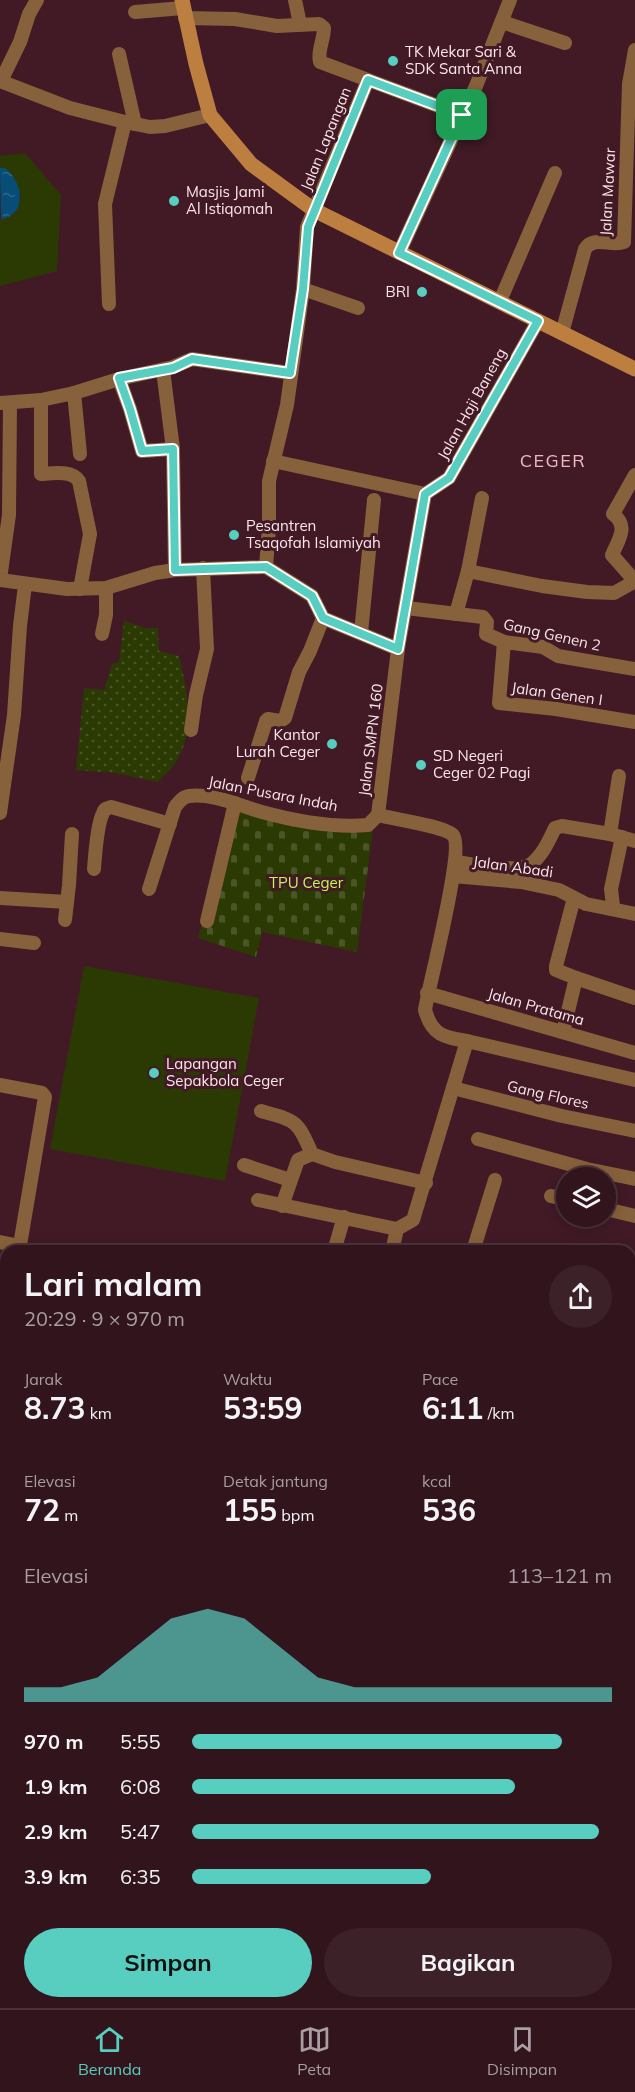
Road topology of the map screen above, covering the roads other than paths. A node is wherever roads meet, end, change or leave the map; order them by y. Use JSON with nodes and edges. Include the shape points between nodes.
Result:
{"nodes":[{"id":1,"x":37,"y":0,"type":"edge"},
{"id":2,"x":295,"y":0,"type":"edge"},
{"id":3,"x":510,"y":0,"type":"edge"},
{"id":4,"x":184,"y":9,"type":"edge"},
{"id":5,"x":135,"y":12,"type":"dead end"},
{"id":6,"x":502,"y":22,"type":"junction"},
{"id":7,"x":300,"y":24,"type":"junction"},
{"id":8,"x":565,"y":43,"type":"dead end"},
{"id":9,"x":635,"y":50,"type":"edge"},
{"id":10,"x":119,"y":54,"type":"dead end"},
{"id":11,"x":368,"y":80,"type":"junction"},
{"id":12,"x":0,"y":81,"type":"edge"},
{"id":13,"x":210,"y":115,"type":"junction"},
{"id":14,"x":462,"y":115,"type":"junction"},
{"id":15,"x":130,"y":123,"type":"junction"},
{"id":16,"x":555,"y":173,"type":"dead end"},
{"id":17,"x":314,"y":210,"type":"junction"},
{"id":18,"x":629,"y":244,"type":"edge"},
{"id":19,"x":399,"y":253,"type":"junction"},
{"id":20,"x":303,"y":289,"type":"junction"},
{"id":21,"x":500,"y":301,"type":"junction"},
{"id":22,"x":109,"y":304,"type":"dead end"},
{"id":23,"x":358,"y":308,"type":"dead end"},
{"id":24,"x":538,"y":321,"type":"junction"},
{"id":25,"x":562,"y":333,"type":"junction"},
{"id":26,"x":635,"y":369,"type":"edge"},
{"id":27,"x":163,"y":370,"type":"junction"},
{"id":28,"x":290,"y":373,"type":"junction"},
{"id":29,"x":119,"y":378,"type":"junction"},
{"id":30,"x":74,"y":393,"type":"junction"},
{"id":31,"x":41,"y":400,"type":"junction"},
{"id":32,"x":5,"y":403,"type":"edge"},
{"id":33,"x":173,"y":449,"type":"junction"},
{"id":34,"x":80,"y":454,"type":"dead end"},
{"id":35,"x":273,"y":461,"type":"junction"},
{"id":36,"x":635,"y":475,"type":"edge"},
{"id":37,"x":425,"y":494,"type":"junction"},
{"id":38,"x":482,"y":498,"type":"dead end"},
{"id":39,"x":374,"y":500,"type":"dead end"},
{"id":40,"x":5,"y":514,"type":"edge"},
{"id":41,"x":266,"y":567,"type":"junction"},
{"id":42,"x":203,"y":568,"type":"junction"},
{"id":43,"x":175,"y":570,"type":"junction"},
{"id":44,"x":468,"y":571,"type":"junction"},
{"id":45,"x":0,"y":580,"type":"edge"},
{"id":46,"x":632,"y":583,"type":"edge"},
{"id":47,"x":26,"y":585,"type":"junction"},
{"id":48,"x":106,"y":588,"type":"junction"},
{"id":49,"x":80,"y":589,"type":"junction"},
{"id":50,"x":406,"y":608,"type":"junction"},
{"id":51,"x":456,"y":614,"type":"junction"},
{"id":52,"x":323,"y":618,"type":"junction"},
{"id":53,"x":361,"y":633,"type":"junction"},
{"id":54,"x":102,"y":634,"type":"dead end"},
{"id":55,"x":504,"y":642,"type":"junction"},
{"id":56,"x":398,"y":649,"type":"junction"},
{"id":57,"x":635,"y":669,"type":"edge"},
{"id":58,"x":635,"y":722,"type":"edge"},
{"id":59,"x":191,"y":730,"type":"dead end"},
{"id":60,"x":3,"y":762,"type":"edge"},
{"id":61,"x":619,"y":776,"type":"dead end"},
{"id":62,"x":248,"y":778,"type":"dead end"},
{"id":63,"x":235,"y":803,"type":"junction"},
{"id":64,"x":0,"y":813,"type":"edge"},
{"id":65,"x":378,"y":815,"type":"junction"},
{"id":66,"x":170,"y":824,"type":"junction"},
{"id":67,"x":72,"y":834,"type":"dead end"},
{"id":68,"x":623,"y":837,"type":"edge"},
{"id":69,"x":94,"y":869,"type":"dead end"},
{"id":70,"x":454,"y":869,"type":"junction"},
{"id":71,"x":148,"y":889,"type":"dead end"},
{"id":72,"x":0,"y":898,"type":"edge"},
{"id":73,"x":574,"y":898,"type":"junction"},
{"id":74,"x":67,"y":902,"type":"junction"},
{"id":75,"x":613,"y":906,"type":"dead end"},
{"id":76,"x":635,"y":914,"type":"edge"},
{"id":77,"x":65,"y":920,"type":"dead end"},
{"id":78,"x":207,"y":921,"type":"dead end"},
{"id":79,"x":0,"y":939,"type":"edge"},
{"id":80,"x":34,"y":943,"type":"dead end"},
{"id":81,"x":576,"y":978,"type":"junction"},
{"id":82,"x":427,"y":993,"type":"junction"},
{"id":83,"x":635,"y":998,"type":"edge"},
{"id":84,"x":563,"y":1032,"type":"junction"},
{"id":85,"x":467,"y":1041,"type":"junction"},
{"id":86,"x":635,"y":1053,"type":"edge"},
{"id":87,"x":635,"y":1080,"type":"edge"},
{"id":88,"x":0,"y":1085,"type":"edge"},
{"id":89,"x":453,"y":1088,"type":"junction"},
{"id":90,"x":261,"y":1111,"type":"dead end"},
{"id":91,"x":635,"y":1131,"type":"edge"},
{"id":92,"x":478,"y":1139,"type":"dead end"},
{"id":93,"x":312,"y":1154,"type":"junction"},
{"id":94,"x":244,"y":1165,"type":"dead end"},
{"id":95,"x":290,"y":1179,"type":"junction"},
{"id":96,"x":635,"y":1179,"type":"edge"},
{"id":97,"x":495,"y":1180,"type":"dead end"},
{"id":98,"x":426,"y":1183,"type":"junction"},
{"id":99,"x":551,"y":1196,"type":"dead end"},
{"id":100,"x":556,"y":1197,"type":"edge"},
{"id":101,"x":258,"y":1200,"type":"dead end"},
{"id":102,"x":282,"y":1206,"type":"junction"},
{"id":103,"x":616,"y":1211,"type":"edge"},
{"id":104,"x":635,"y":1216,"type":"edge"},
{"id":105,"x":344,"y":1217,"type":"junction"},
{"id":106,"x":398,"y":1229,"type":"junction"},
{"id":107,"x":20,"y":1245,"type":"edge"},
{"id":108,"x":336,"y":1245,"type":"edge"},
{"id":109,"x":394,"y":1245,"type":"edge"},
{"id":110,"x":475,"y":1245,"type":"edge"}],
"edges":[{"from":1,"to":12,"type":"street"},
{"from":2,"to":7,"type":"street"},
{"from":3,"to":6,"type":"street"},
{"from":4,"to":5,"type":"street"},
{"from":4,"to":7,"type":"street","via":[[277,26]]},
{"from":4,"to":13,"type":"main road"},
{"from":6,"to":8,"type":"street"},
{"from":6,"to":14,"type":"street"},
{"from":7,"to":11,"type":"street","via":[[319,24],[324,28],[320,62]]},
{"from":9,"to":18,"type":"street","name":"Jalan Mawar","via":[[629,84]]},
{"from":10,"to":15,"type":"street"},
{"from":11,"to":14,"type":"street"},
{"from":11,"to":17,"type":"street","name":"Jalan Lapangan"},
{"from":12,"to":15,"type":"street","via":[[70,108]]},
{"from":13,"to":15,"type":"street","via":[[165,126]]},
{"from":13,"to":17,"type":"main road","via":[[251,164]]},
{"from":14,"to":19,"type":"street"},
{"from":15,"to":22,"type":"street","via":[[105,204]]},
{"from":16,"to":21,"type":"street"},
{"from":17,"to":19,"type":"main road"},
{"from":17,"to":20,"type":"street","via":[[305,243]]},
{"from":18,"to":25,"type":"street","name":"Jalan Mawar","via":[[589,243]]},
{"from":19,"to":21,"type":"main road"},
{"from":20,"to":23,"type":"street"},
{"from":20,"to":28,"type":"street"},
{"from":21,"to":24,"type":"main road"},
{"from":24,"to":25,"type":"main road"},
{"from":24,"to":37,"type":"street","name":"Jalan Haji Baneng","via":[[449,478]]},
{"from":25,"to":26,"type":"main road"},
{"from":27,"to":28,"type":"street","via":[[192,359]]},
{"from":27,"to":29,"type":"street"},
{"from":27,"to":33,"type":"street"},
{"from":28,"to":35,"type":"street"},
{"from":29,"to":30,"type":"street"},
{"from":29,"to":33,"type":"street","via":[[142,451]]},
{"from":30,"to":31,"type":"street"},
{"from":30,"to":34,"type":"street"},
{"from":31,"to":32,"type":"street"},
{"from":31,"to":49,"type":"street","via":[[41,474],[75,476],[90,534]]},
{"from":32,"to":40,"type":"street"},
{"from":33,"to":43,"type":"street"},
{"from":35,"to":37,"type":"street"},
{"from":35,"to":41,"type":"street"},
{"from":36,"to":46,"type":"street","via":[[613,514],[623,530],[612,555]]},
{"from":37,"to":50,"type":"street","name":"Jalan SMPN 160"},
{"from":38,"to":44,"type":"street"},
{"from":39,"to":53,"type":"street"},
{"from":40,"to":45,"type":"street"},
{"from":41,"to":42,"type":"street"},
{"from":41,"to":52,"type":"street","via":[[312,596]]},
{"from":42,"to":43,"type":"street"},
{"from":42,"to":59,"type":"street","via":[[207,649]]},
{"from":43,"to":48,"type":"street"},
{"from":44,"to":46,"type":"street","via":[[587,592],[614,593]]},
{"from":44,"to":51,"type":"street"},
{"from":45,"to":47,"type":"street"},
{"from":47,"to":49,"type":"street"},
{"from":47,"to":60,"type":"street","via":[[14,715]]},
{"from":48,"to":49,"type":"street"},
{"from":48,"to":54,"type":"street"},
{"from":50,"to":51,"type":"street","name":"Gang Genen 2"},
{"from":50,"to":56,"type":"street","name":"Jalan SMPN 160"},
{"from":51,"to":55,"type":"street","name":"Gang Genen 2","via":[[483,617],[487,622],[486,634]]},
{"from":52,"to":53,"type":"street"},
{"from":52,"to":62,"type":"street","via":[[299,672],[285,718],[266,721]]},
{"from":53,"to":56,"type":"street"},
{"from":55,"to":57,"type":"street","name":"Gang Genen 2","via":[[543,646],[558,656]]},
{"from":55,"to":58,"type":"street","name":"Jalan Genen I","via":[[499,703]]},
{"from":56,"to":65,"type":"street","name":"Jalan SMPN 160"},
{"from":60,"to":64,"type":"street"},
{"from":61,"to":68,"type":"street"},
{"from":63,"to":65,"type":"street","name":"Jalan Pusara Indah","via":[[294,818],[357,826],[368,825]]},
{"from":63,"to":66,"type":"street","name":"Jalan Pusara Indah","via":[[189,796],[175,807]]},
{"from":63,"to":78,"type":"street"},
{"from":65,"to":70,"type":"street","name":"Jalan SMPN 160","via":[[451,834],[456,841]]},
{"from":66,"to":69,"type":"street","via":[[111,807],[106,809],[102,813]]},
{"from":66,"to":71,"type":"street","name":"Jalan Pusara Indah"},
{"from":67,"to":74,"type":"street"},
{"from":68,"to":70,"type":"street","via":[[562,826],[555,828],[530,865]]},
{"from":68,"to":75,"type":"street","via":[[611,889]]},
{"from":70,"to":73,"type":"street","name":"Jalan Abadi","via":[[558,890]]},
{"from":70,"to":82,"type":"street","name":"Jalan SMPN 160"},
{"from":72,"to":74,"type":"street"},
{"from":73,"to":76,"type":"street","name":"Jalan Abadi"},
{"from":73,"to":81,"type":"street","via":[[556,970]]},
{"from":74,"to":77,"type":"street"},
{"from":79,"to":80,"type":"street"},
{"from":81,"to":83,"type":"street"},
{"from":81,"to":84,"type":"street"},
{"from":82,"to":84,"type":"street","name":"Jalan Pratama"},
{"from":82,"to":85,"type":"street","name":"Jalan SMPN 160","via":[[425,1010],[429,1024],[438,1034]]},
{"from":84,"to":86,"type":"street","name":"Jalan Pratama"},
{"from":85,"to":87,"type":"street","name":"Jalan SMPN 160"},
{"from":85,"to":89,"type":"street"},
{"from":88,"to":107,"type":"street","via":[[42,1093],[45,1097]]},
{"from":89,"to":91,"type":"street","name":"Gang Flores"},
{"from":89,"to":98,"type":"street"},
{"from":90,"to":93,"type":"street","via":[[291,1119]]},
{"from":92,"to":96,"type":"street"},
{"from":93,"to":95,"type":"street","via":[[298,1160]]},
{"from":93,"to":98,"type":"street"},
{"from":94,"to":95,"type":"street"},
{"from":95,"to":102,"type":"street"},
{"from":97,"to":110,"type":"street"},
{"from":98,"to":106,"type":"street","via":[[413,1220]]},
{"from":99,"to":100,"type":"street"},
{"from":101,"to":102,"type":"street"},
{"from":102,"to":105,"type":"street"},
{"from":103,"to":104,"type":"street"},
{"from":105,"to":106,"type":"street"},
{"from":105,"to":108,"type":"street"},
{"from":106,"to":109,"type":"street"}]}
